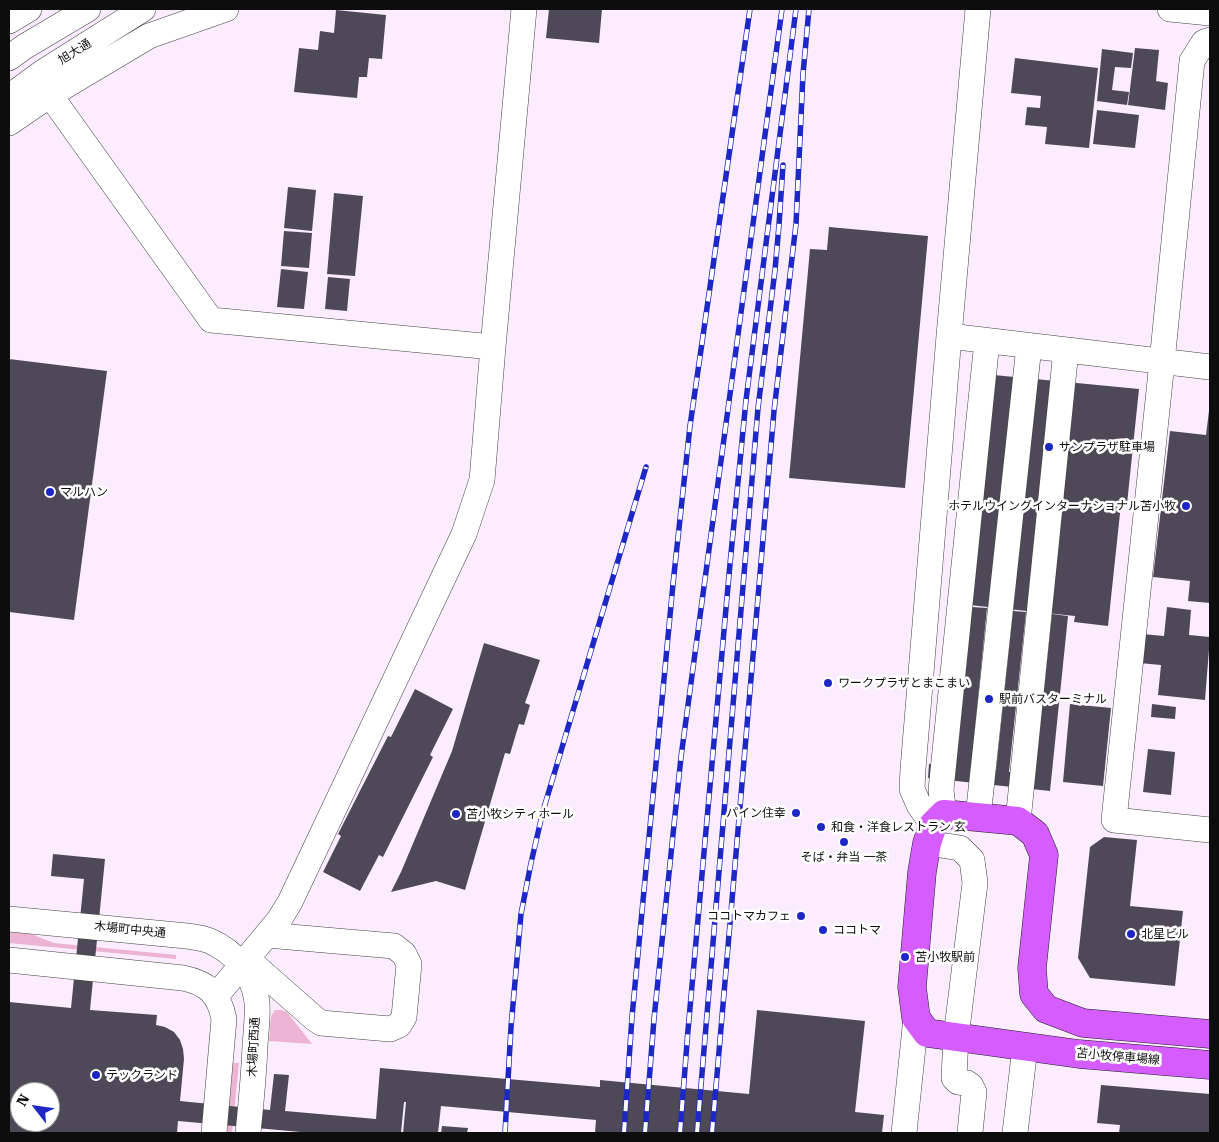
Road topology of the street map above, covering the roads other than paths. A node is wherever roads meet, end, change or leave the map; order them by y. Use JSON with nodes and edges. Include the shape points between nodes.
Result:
{"nodes":[{"id":1,"x":29,"y":9,"type":"edge"},
{"id":2,"x":88,"y":9,"type":"edge"},
{"id":3,"x":143,"y":9,"type":"edge"},
{"id":4,"x":226,"y":9,"type":"edge"},
{"id":5,"x":524,"y":9,"type":"edge"},
{"id":6,"x":1170,"y":9,"type":"edge"},
{"id":7,"x":978,"y":13,"type":"edge"},
{"id":8,"x":1210,"y":13,"type":"edge"},
{"id":9,"x":9,"y":21,"type":"edge"},
{"id":10,"x":1210,"y":40,"type":"edge"},
{"id":11,"x":9,"y":58,"type":"edge"},
{"id":12,"x":50,"y":95,"type":"junction"},
{"id":13,"x":9,"y":97,"type":"edge"},
{"id":14,"x":9,"y":123,"type":"edge"},
{"id":15,"x":949,"y":336,"type":"junction"},
{"id":16,"x":987,"y":341,"type":"junction"},
{"id":17,"x":1029,"y":346,"type":"junction"},
{"id":18,"x":493,"y":347,"type":"junction"},
{"id":19,"x":1066,"y":350,"type":"junction"},
{"id":20,"x":1162,"y":362,"type":"junction"},
{"id":21,"x":1210,"y":368,"type":"edge"},
{"id":22,"x":978,"y":817,"type":"junction"},
{"id":23,"x":1018,"y":821,"type":"junction"},
{"id":24,"x":934,"y":827,"type":"junction"},
{"id":25,"x":1210,"y":830,"type":"edge"},
{"id":26,"x":9,"y":918,"type":"edge"},
{"id":27,"x":267,"y":935,"type":"junction"},
{"id":28,"x":9,"y":960,"type":"edge"},
{"id":29,"x":244,"y":962,"type":"junction"},
{"id":30,"x":216,"y":996,"type":"junction"},
{"id":31,"x":916,"y":1018,"type":"junction"},
{"id":32,"x":1210,"y":1034,"type":"edge"},
{"id":33,"x":956,"y":1037,"type":"junction"},
{"id":34,"x":1025,"y":1047,"type":"junction"},
{"id":35,"x":1210,"y":1065,"type":"edge"},
{"id":36,"x":214,"y":1133,"type":"edge"},
{"id":37,"x":248,"y":1133,"type":"edge"},
{"id":38,"x":904,"y":1133,"type":"edge"},
{"id":39,"x":970,"y":1133,"type":"edge"},
{"id":40,"x":1015,"y":1133,"type":"edge"}],
"edges":[{"from":1,"to":9,"type":"street"},
{"from":2,"to":11,"type":"street"},
{"from":3,"to":13,"type":"street","name":"旭大通"},
{"from":4,"to":12,"type":"street","via":[[149,36]]},
{"from":5,"to":18,"type":"street"},
{"from":6,"to":8,"type":"street"},
{"from":7,"to":15,"type":"street"},
{"from":10,"to":20,"type":"street","via":[[1204,42],[1192,61]]},
{"from":12,"to":14,"type":"street"},
{"from":12,"to":18,"type":"street","via":[[211,320]]},
{"from":15,"to":16,"type":"street"},
{"from":15,"to":24,"type":"street","via":[[912,789]]},
{"from":16,"to":17,"type":"street"},
{"from":16,"to":24,"type":"street","via":[[941,790]]},
{"from":17,"to":19,"type":"street"},
{"from":17,"to":22,"type":"street"},
{"from":18,"to":27,"type":"street","via":[[482,480],[464,534],[290,902]]},
{"from":19,"to":20,"type":"street"},
{"from":19,"to":23,"type":"street"},
{"from":20,"to":21,"type":"street"},
{"from":20,"to":25,"type":"street","via":[[1114,820]]},
{"from":22,"to":23,"type":"main road"},
{"from":22,"to":24,"type":"main road"},
{"from":23,"to":32,"type":"main road","via":[[1035,834],[1044,855],[1032,968],[1034,994],[1046,1009],[1083,1024]]},
{"from":24,"to":31,"type":"main road","via":[[922,872],[912,987]]},
{"from":24,"to":33,"type":"street","via":[[972,860],[975,883]]},
{"from":26,"to":29,"type":"street","name":"木場町中央通","via":[[187,936],[208,940]]},
{"from":27,"to":29,"type":"street"},
{"from":27,"to":29,"type":"street","via":[[394,946],[404,954],[409,964],[404,1017],[399,1025],[390,1029],[321,1023]]},
{"from":28,"to":30,"type":"street","via":[[183,978],[208,987]]},
{"from":29,"to":30,"type":"street"},
{"from":29,"to":37,"type":"street","name":"木場町西通","via":[[256,1001]]},
{"from":30,"to":36,"type":"street","via":[[224,1019]]},
{"from":31,"to":33,"type":"main road","name":"苫小牧停車場線","via":[[927,1033]]},
{"from":31,"to":38,"type":"street"},
{"from":33,"to":34,"type":"main road","name":"苫小牧停車場線"},
{"from":33,"to":39,"type":"street","via":[[954,1078],[967,1083],[974,1092]]},
{"from":34,"to":35,"type":"main road","name":"苫小牧停車場線"},
{"from":34,"to":40,"type":"street"}]}
